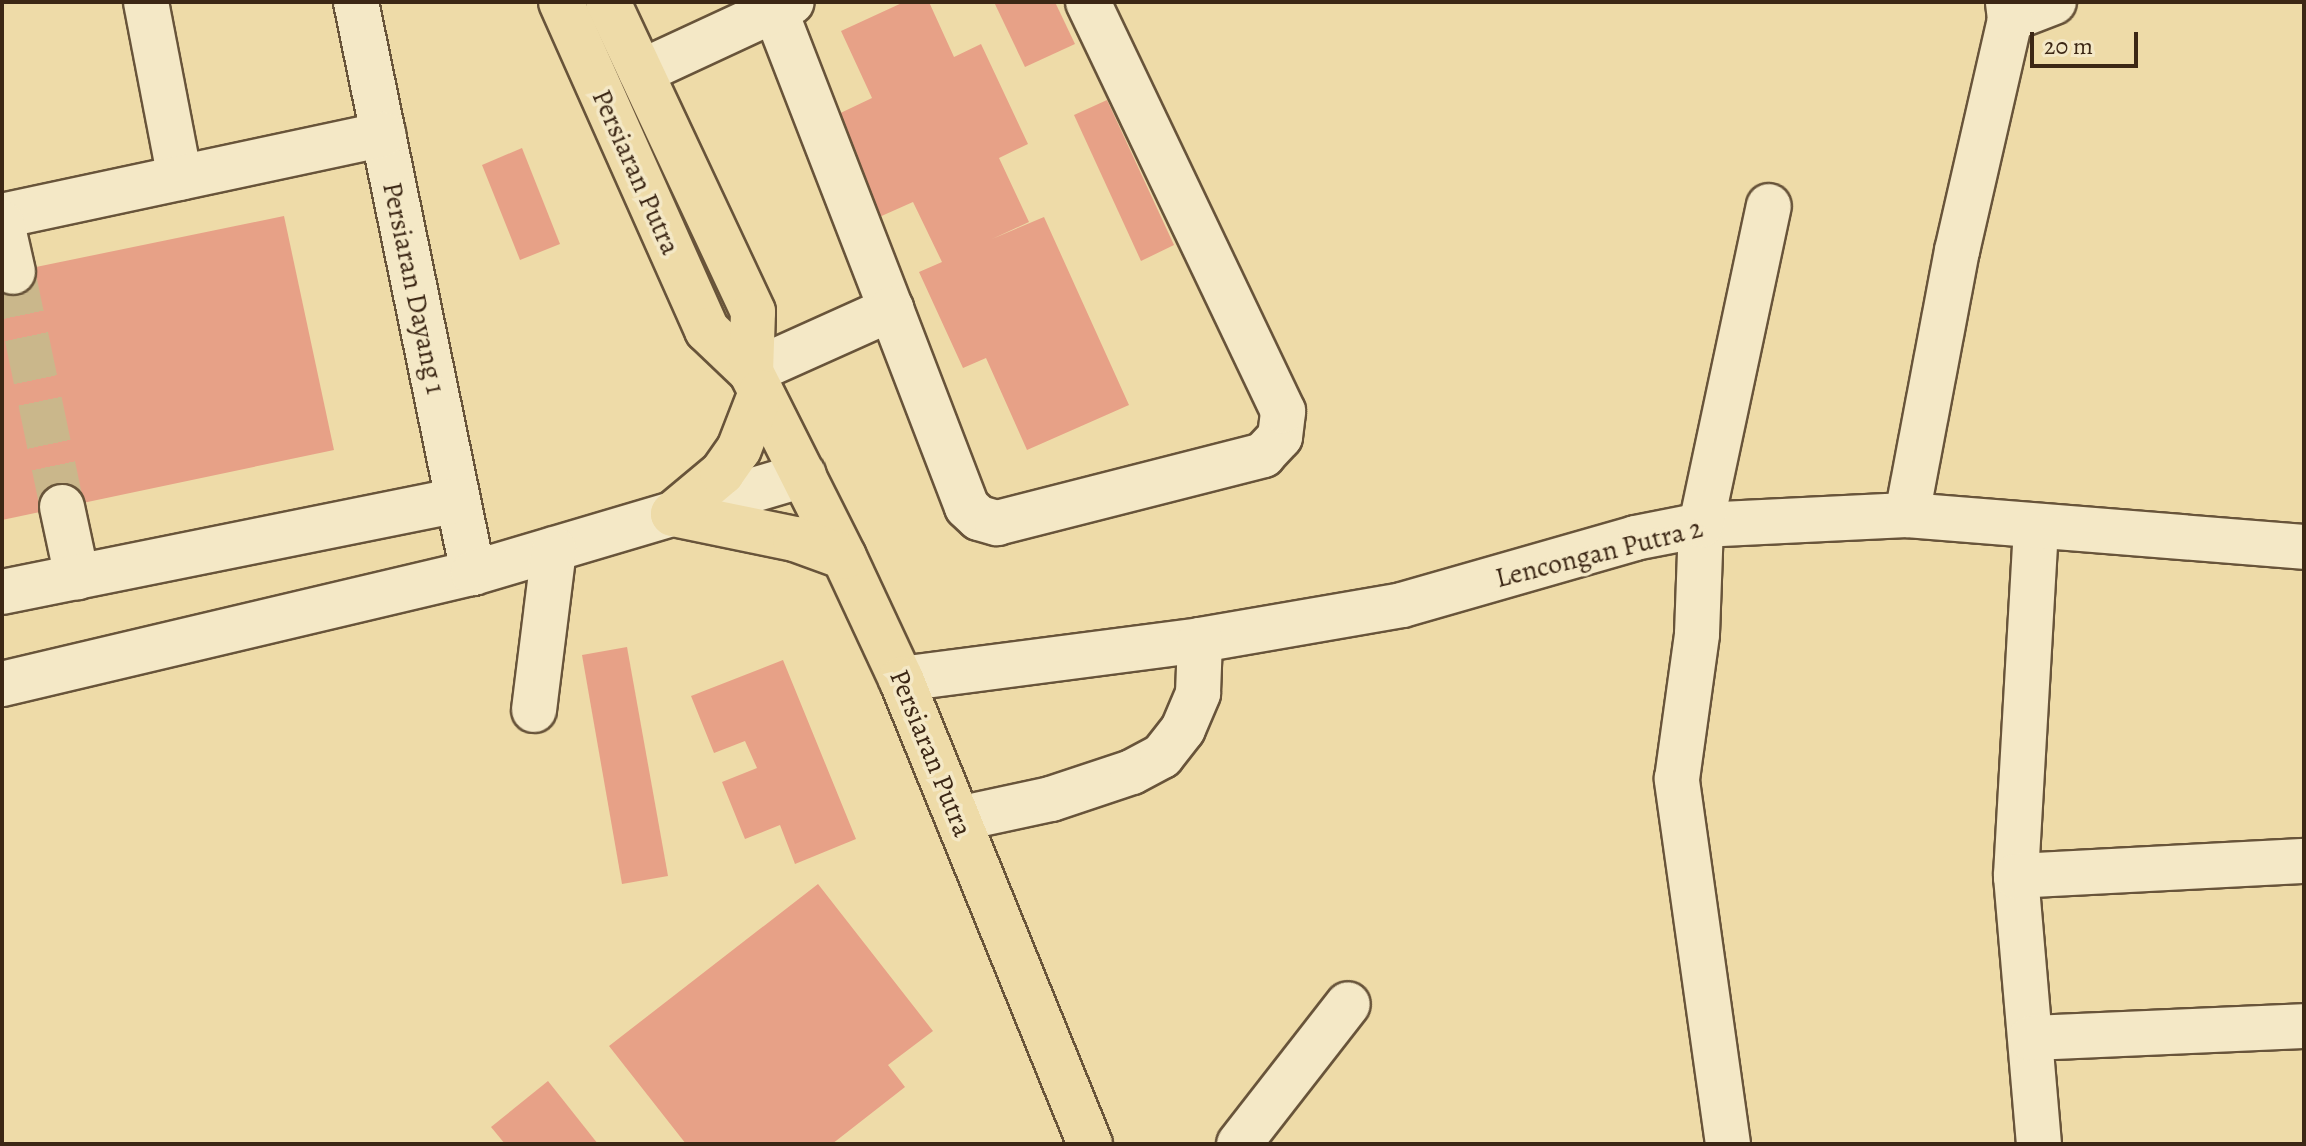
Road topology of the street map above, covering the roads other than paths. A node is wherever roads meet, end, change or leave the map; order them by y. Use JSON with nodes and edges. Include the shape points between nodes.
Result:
{"nodes":[{"id":1,"x":146,"y":2,"type":"edge"},
{"id":2,"x":356,"y":2,"type":"edge"},
{"id":3,"x":561,"y":2,"type":"edge"},
{"id":4,"x":608,"y":2,"type":"edge"},
{"id":5,"x":1088,"y":2,"type":"edge"},
{"id":6,"x":2054,"y":2,"type":"edge"},
{"id":7,"x":784,"y":6,"type":"edge"},
{"id":8,"x":2009,"y":11,"type":"edge"},
{"id":9,"x":641,"y":72,"type":"junction"},
{"id":10,"x":383,"y":134,"type":"junction"},
{"id":11,"x":180,"y":178,"type":"junction"},
{"id":12,"x":1769,"y":206,"type":"dead end"},
{"id":13,"x":2,"y":216,"type":"edge"},
{"id":14,"x":2,"y":223,"type":"edge"},
{"id":15,"x":13,"y":272,"type":"tunnel mouth"},
{"id":16,"x":891,"y":309,"type":"junction"},
{"id":17,"x":756,"y":382,"type":"junction"},
{"id":18,"x":804,"y":475,"type":"junction"},
{"id":19,"x":458,"y":500,"type":"junction"},
{"id":20,"x":62,"y":507,"type":"tunnel mouth"},
{"id":21,"x":673,"y":514,"type":"junction"},
{"id":22,"x":1907,"y":515,"type":"junction"},
{"id":23,"x":1701,"y":525,"type":"junction"},
{"id":24,"x":2036,"y":528,"type":"junction"},
{"id":25,"x":2304,"y":547,"type":"edge"},
{"id":26,"x":554,"y":549,"type":"junction"},
{"id":27,"x":844,"y":557,"type":"junction"},
{"id":28,"x":473,"y":573,"type":"junction"},
{"id":29,"x":77,"y":577,"type":"junction"},
{"id":30,"x":2,"y":592,"type":"edge"},
{"id":31,"x":1200,"y":640,"type":"junction"},
{"id":32,"x":901,"y":679,"type":"junction"},
{"id":33,"x":2,"y":684,"type":"edge"},
{"id":34,"x":534,"y":710,"type":"dead end"},
{"id":35,"x":958,"y":819,"type":"junction"},
{"id":36,"x":2304,"y":861,"type":"edge"},
{"id":37,"x":2016,"y":876,"type":"junction"},
{"id":38,"x":1348,"y":1004,"type":"dead end"},
{"id":39,"x":2304,"y":1026,"type":"edge"},
{"id":40,"x":2031,"y":1038,"type":"junction"},
{"id":41,"x":1090,"y":1144,"type":"edge"},
{"id":42,"x":1239,"y":1144,"type":"edge"},
{"id":43,"x":1728,"y":1144,"type":"edge"},
{"id":44,"x":2039,"y":1144,"type":"edge"}],
"edges":[{"from":1,"to":11,"type":"street"},
{"from":2,"to":10,"type":"street","name":"Persiaran Dayang 1"},
{"from":3,"to":17,"type":"main road","name":"Persiaran Putra","via":[[707,330]]},
{"from":4,"to":9,"type":"main road","name":"Persiaran Putra"},
{"from":5,"to":16,"type":"street","via":[[1283,411],[1280,437],[1263,455],[997,523],[979,518],[967,507]]},
{"from":6,"to":8,"type":"street"},
{"from":7,"to":9,"type":"street"},
{"from":7,"to":16,"type":"street"},
{"from":8,"to":22,"type":"street"},
{"from":9,"to":17,"type":"main road","name":"Persiaran Putra","via":[[753,312]]},
{"from":10,"to":11,"type":"street"},
{"from":10,"to":19,"type":"street","name":"Persiaran Dayang 1"},
{"from":11,"to":13,"type":"street"},
{"from":12,"to":23,"type":"street"},
{"from":14,"to":15,"type":"street"},
{"from":16,"to":17,"type":"street"},
{"from":17,"to":18,"type":"main road","name":"Persiaran Putra"},
{"from":17,"to":21,"type":"main road","via":[[739,449],[722,473]]},
{"from":18,"to":21,"type":"street"},
{"from":18,"to":27,"type":"main road","name":"Persiaran Putra"},
{"from":19,"to":28,"type":"street","name":"Persiaran Dayang 1"},
{"from":19,"to":29,"type":"street"},
{"from":20,"to":29,"type":"street"},
{"from":21,"to":26,"type":"street"},
{"from":21,"to":27,"type":"main road","via":[[795,539]]},
{"from":22,"to":23,"type":"street","name":"Lencongan Putra 2"},
{"from":22,"to":24,"type":"street","name":"Lencongan Putra 2"},
{"from":23,"to":31,"type":"street","name":"Lencongan Putra 2","via":[[1635,538],[1402,605]]},
{"from":23,"to":43,"type":"street","via":[[1697,634],[1677,779]]},
{"from":24,"to":25,"type":"street","name":"Lencongan Putra 2"},
{"from":24,"to":37,"type":"street"},
{"from":26,"to":28,"type":"street"},
{"from":26,"to":34,"type":"street"},
{"from":27,"to":32,"type":"main road","name":"Persiaran Putra"},
{"from":28,"to":33,"type":"street"},
{"from":29,"to":30,"type":"street"},
{"from":31,"to":32,"type":"street","name":"Lencongan Putra 2"},
{"from":31,"to":35,"type":"street","via":[[1198,693],[1183,729],[1162,756],[1132,772],[1051,799]]},
{"from":32,"to":35,"type":"main road","name":"Persiaran Putra"},
{"from":35,"to":41,"type":"main road","name":"Persiaran Putra"},
{"from":36,"to":37,"type":"street"},
{"from":37,"to":40,"type":"street"},
{"from":38,"to":42,"type":"street"},
{"from":39,"to":40,"type":"street"},
{"from":40,"to":44,"type":"street"}]}
